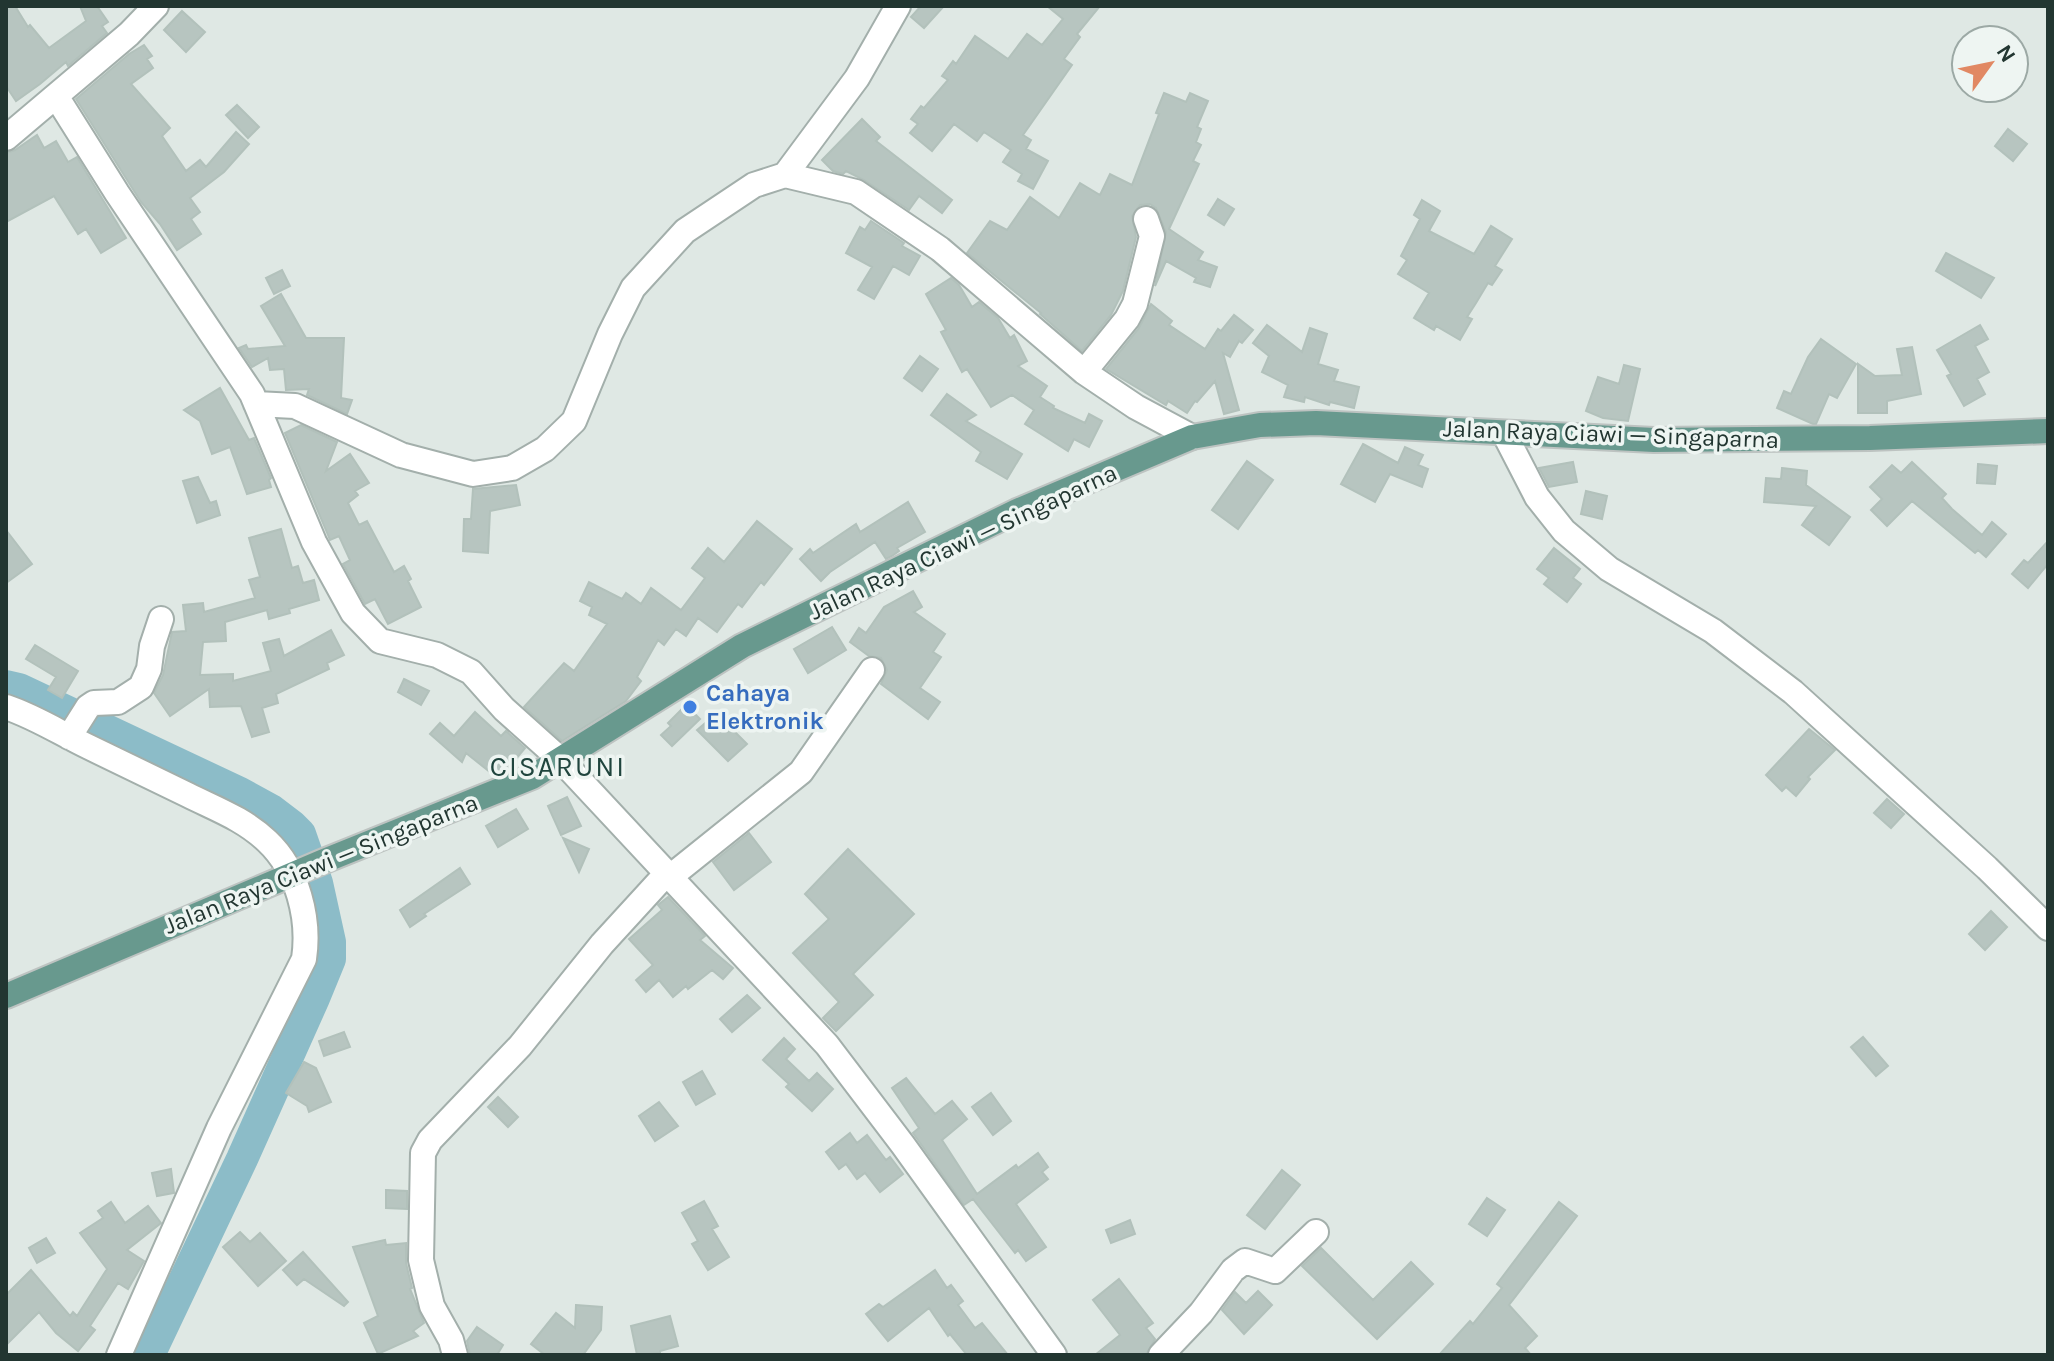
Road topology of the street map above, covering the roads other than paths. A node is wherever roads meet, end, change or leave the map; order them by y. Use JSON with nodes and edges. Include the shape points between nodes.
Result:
{"nodes":[{"id":1,"x":156,"y":6,"type":"edge"},
{"id":2,"x":898,"y":6,"type":"edge"},
{"id":3,"x":56,"y":96,"type":"junction"},
{"id":4,"x":6,"y":138,"type":"edge"},
{"id":5,"x":785,"y":175,"type":"junction"},
{"id":6,"x":1146,"y":219,"type":"dead end"},
{"id":7,"x":1084,"y":372,"type":"junction"},
{"id":8,"x":256,"y":404,"type":"junction"},
{"id":9,"x":2048,"y":431,"type":"edge"},
{"id":10,"x":1504,"y":433,"type":"junction"},
{"id":11,"x":1192,"y":437,"type":"junction"},
{"id":12,"x":161,"y":619,"type":"dead end"},
{"id":13,"x":872,"y":670,"type":"dead end"},
{"id":14,"x":6,"y":707,"type":"edge"},
{"id":15,"x":79,"y":723,"type":"junction"},
{"id":16,"x":561,"y":760,"type":"junction"},
{"id":17,"x":306,"y":869,"type":"junction"},
{"id":18,"x":668,"y":875,"type":"junction"},
{"id":19,"x":2048,"y":928,"type":"edge"},
{"id":20,"x":6,"y":996,"type":"edge"},
{"id":21,"x":1316,"y":1232,"type":"dead end"},
{"id":22,"x":119,"y":1355,"type":"edge"},
{"id":23,"x":455,"y":1355,"type":"edge"},
{"id":24,"x":1054,"y":1355,"type":"edge"},
{"id":25,"x":1161,"y":1355,"type":"edge"}],
"edges":[{"from":1,"to":3,"type":"street"},
{"from":2,"to":5,"type":"street","via":[[857,78]]},
{"from":3,"to":4,"type":"street"},
{"from":3,"to":8,"type":"street"},
{"from":5,"to":7,"type":"street","via":[[856,192],[940,249]]},
{"from":5,"to":8,"type":"street","via":[[754,185],[685,231],[633,288],[574,421],[545,449],[512,468],[473,474],[401,455],[295,406]]},
{"from":6,"to":7,"type":"street","via":[[1152,236],[1135,304]]},
{"from":7,"to":11,"type":"street"},
{"from":8,"to":16,"type":"street","via":[[314,542],[353,613],[380,641],[437,655],[471,672]]},
{"from":9,"to":10,"type":"main road","name":"Jalan Raya Ciawi — Singaparna","via":[[1654,440]]},
{"from":10,"to":11,"type":"main road","name":"Jalan Raya Ciawi — Singaparna","via":[[1316,423],[1260,425]]},
{"from":10,"to":19,"type":"street","via":[[1537,497],[1564,531],[1609,569],[1713,631],[1793,692]]},
{"from":11,"to":16,"type":"main road","name":"Jalan Raya Ciawi — Singaparna","via":[[1017,511],[742,646]]},
{"from":12,"to":15,"type":"street","via":[[141,687],[124,700],[94,703]]},
{"from":13,"to":18,"type":"street","via":[[801,772]]},
{"from":14,"to":15,"type":"street"},
{"from":15,"to":17,"type":"street","via":[[234,816]]},
{"from":16,"to":17,"type":"main road","name":"Jalan Raya Ciawi — Singaparna","via":[[532,777]]},
{"from":16,"to":18,"type":"street"},
{"from":17,"to":20,"type":"main road","name":"Jalan Raya Ciawi — Singaparna"},
{"from":17,"to":22,"type":"street","via":[[304,959],[219,1128]]},
{"from":18,"to":23,"type":"street","via":[[423,1153],[421,1260],[432,1306]]},
{"from":18,"to":24,"type":"street","via":[[827,1045]]},
{"from":21,"to":25,"type":"street","via":[[1275,1271],[1245,1261],[1233,1270]]}]}
